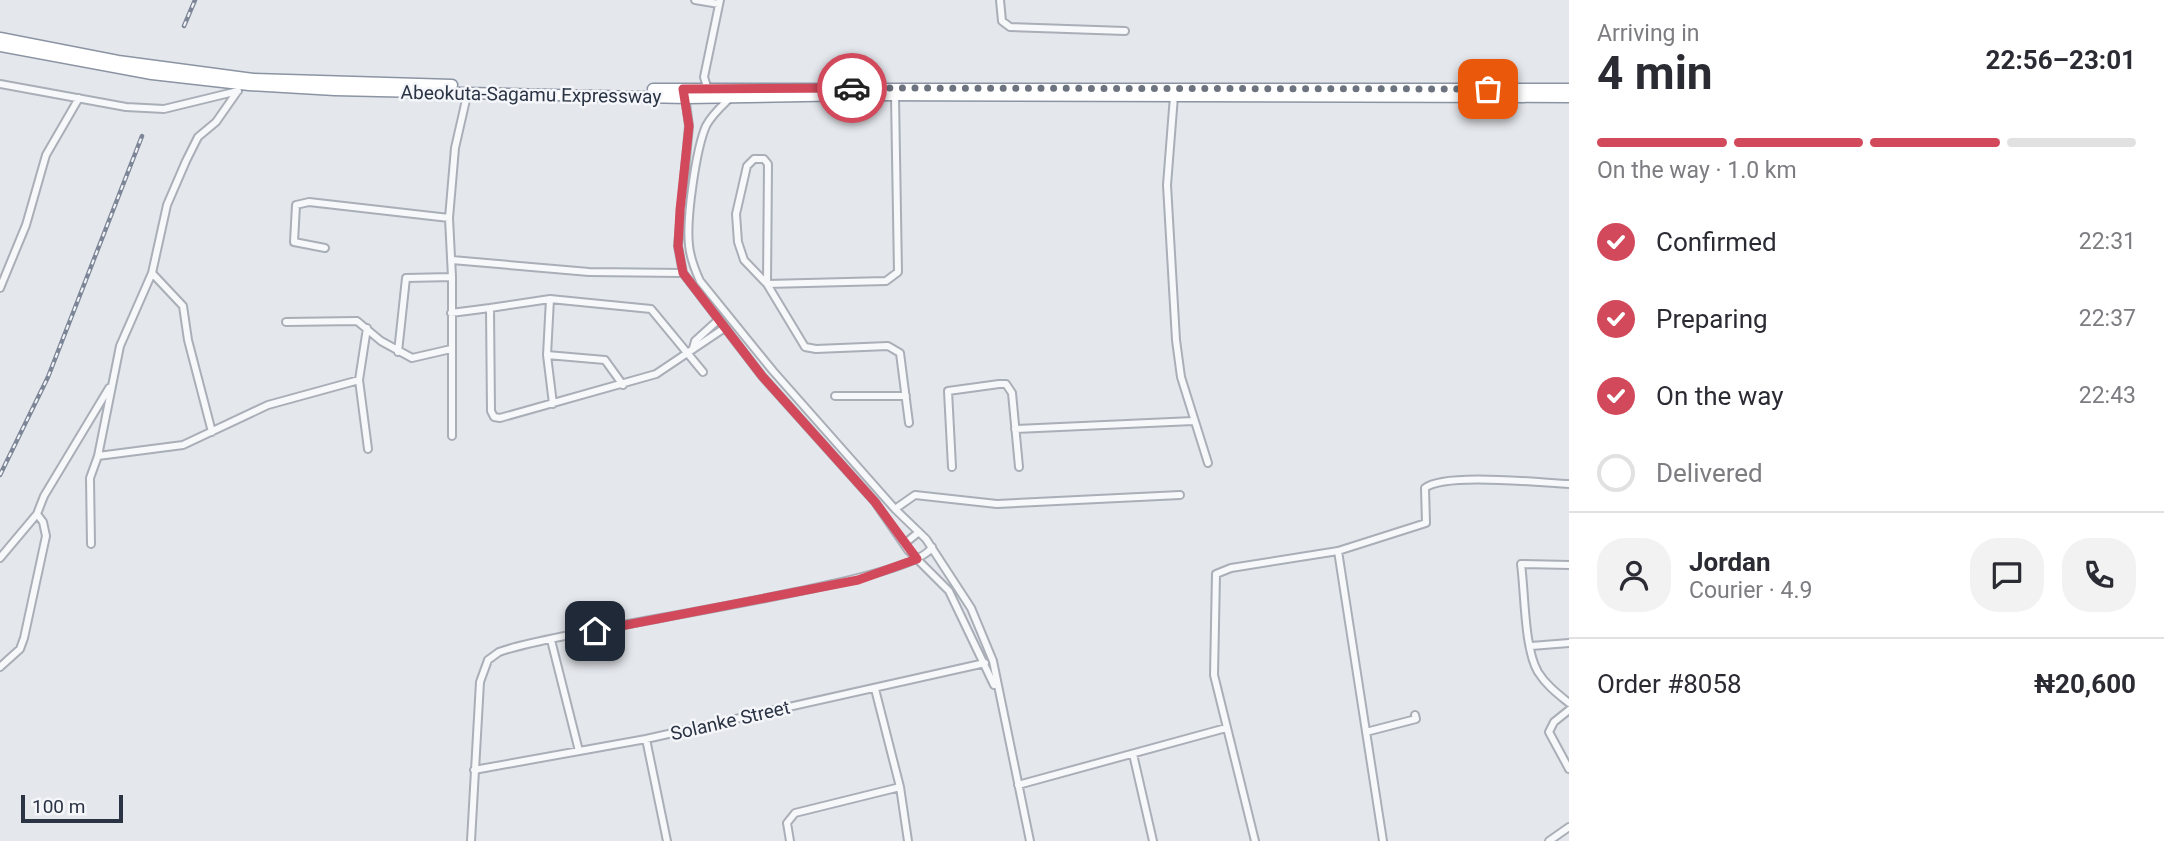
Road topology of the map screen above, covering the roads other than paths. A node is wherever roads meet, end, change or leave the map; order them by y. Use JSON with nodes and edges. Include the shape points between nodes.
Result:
{"nodes":[{"id":1,"x":695,"y":0,"type":"edge"},
{"id":2,"x":999,"y":0,"type":"edge"},
{"id":3,"x":719,"y":2,"type":"edge"},
{"id":4,"x":1125,"y":31,"type":"dead end"},
{"id":5,"x":0,"y":38,"type":"edge"},
{"id":6,"x":0,"y":46,"type":"edge"},
{"id":7,"x":251,"y":82,"type":"junction"},
{"id":8,"x":0,"y":85,"type":"edge"},
{"id":9,"x":1569,"y":89,"type":"edge"},
{"id":10,"x":708,"y":90,"type":"junction"},
{"id":11,"x":468,"y":91,"type":"junction"},
{"id":12,"x":237,"y":92,"type":"junction"},
{"id":13,"x":685,"y":94,"type":"junction"},
{"id":14,"x":734,"y":94,"type":"junction"},
{"id":15,"x":895,"y":96,"type":"junction"},
{"id":16,"x":1174,"y":96,"type":"junction"},
{"id":17,"x":1569,"y":97,"type":"edge"},
{"id":18,"x":79,"y":98,"type":"junction"},
{"id":19,"x":689,"y":126,"type":"junction"},
{"id":20,"x":705,"y":128,"type":"junction"},
{"id":21,"x":688,"y":153,"type":"junction"},
{"id":22,"x":699,"y":155,"type":"junction"},
{"id":23,"x":449,"y":218,"type":"junction"},
{"id":24,"x":324,"y":248,"type":"dead end"},
{"id":25,"x":452,"y":260,"type":"junction"},
{"id":26,"x":152,"y":273,"type":"junction"},
{"id":27,"x":683,"y":273,"type":"junction"},
{"id":28,"x":452,"y":277,"type":"junction"},
{"id":29,"x":767,"y":284,"type":"junction"},
{"id":30,"x":0,"y":288,"type":"edge"},
{"id":31,"x":550,"y":299,"type":"junction"},
{"id":32,"x":489,"y":308,"type":"junction"},
{"id":33,"x":451,"y":313,"type":"junction"},
{"id":34,"x":717,"y":321,"type":"junction"},
{"id":35,"x":286,"y":322,"type":"dead end"},
{"id":36,"x":366,"y":328,"type":"junction"},
{"id":37,"x":723,"y":329,"type":"junction"},
{"id":38,"x":451,"y":349,"type":"junction"},
{"id":39,"x":691,"y":349,"type":"junction"},
{"id":40,"x":398,"y":352,"type":"junction"},
{"id":41,"x":547,"y":355,"type":"junction"},
{"id":42,"x":703,"y":372,"type":"dead end"},
{"id":43,"x":359,"y":380,"type":"junction"},
{"id":44,"x":623,"y":385,"type":"junction"},
{"id":45,"x":110,"y":386,"type":"junction"},
{"id":46,"x":835,"y":396,"type":"dead end"},
{"id":47,"x":906,"y":396,"type":"junction"},
{"id":48,"x":553,"y":404,"type":"junction"},
{"id":49,"x":1193,"y":421,"type":"junction"},
{"id":50,"x":909,"y":423,"type":"dead end"},
{"id":51,"x":1015,"y":429,"type":"junction"},
{"id":52,"x":212,"y":432,"type":"junction"},
{"id":53,"x":452,"y":436,"type":"dead end"},
{"id":54,"x":368,"y":449,"type":"dead end"},
{"id":55,"x":98,"y":456,"type":"junction"},
{"id":56,"x":1208,"y":463,"type":"dead end"},
{"id":57,"x":952,"y":467,"type":"dead end"},
{"id":58,"x":1019,"y":467,"type":"dead end"},
{"id":59,"x":1569,"y":484,"type":"edge"},
{"id":60,"x":1180,"y":495,"type":"dead end"},
{"id":61,"x":895,"y":509,"type":"junction"},
{"id":62,"x":37,"y":514,"type":"junction"},
{"id":63,"x":919,"y":532,"type":"junction"},
{"id":64,"x":91,"y":544,"type":"dead end"},
{"id":65,"x":904,"y":544,"type":"junction"},
{"id":66,"x":932,"y":547,"type":"junction"},
{"id":67,"x":1338,"y":551,"type":"junction"},
{"id":68,"x":0,"y":558,"type":"edge"},
{"id":69,"x":917,"y":559,"type":"junction"},
{"id":70,"x":1569,"y":565,"type":"edge"},
{"id":71,"x":551,"y":640,"type":"junction"},
{"id":72,"x":1569,"y":643,"type":"edge"},
{"id":73,"x":1531,"y":646,"type":"junction"},
{"id":74,"x":985,"y":663,"type":"junction"},
{"id":75,"x":0,"y":667,"type":"edge"},
{"id":76,"x":875,"y":689,"type":"junction"},
{"id":77,"x":999,"y":696,"type":"junction"},
{"id":78,"x":1569,"y":703,"type":"edge"},
{"id":79,"x":1569,"y":710,"type":"edge"},
{"id":80,"x":1415,"y":715,"type":"dead end"},
{"id":81,"x":1226,"y":729,"type":"junction"},
{"id":82,"x":1366,"y":732,"type":"junction"},
{"id":83,"x":646,"y":739,"type":"junction"},
{"id":84,"x":579,"y":751,"type":"junction"},
{"id":85,"x":1133,"y":754,"type":"junction"},
{"id":86,"x":1569,"y":769,"type":"edge"},
{"id":87,"x":474,"y":770,"type":"junction"},
{"id":88,"x":1018,"y":785,"type":"junction"},
{"id":89,"x":900,"y":787,"type":"junction"},
{"id":90,"x":1569,"y":827,"type":"edge"},
{"id":91,"x":471,"y":841,"type":"edge"},
{"id":92,"x":667,"y":841,"type":"edge"},
{"id":93,"x":790,"y":841,"type":"edge"},
{"id":94,"x":908,"y":841,"type":"edge"},
{"id":95,"x":1030,"y":841,"type":"edge"},
{"id":96,"x":1153,"y":841,"type":"edge"},
{"id":97,"x":1255,"y":841,"type":"edge"},
{"id":98,"x":1383,"y":841,"type":"edge"},
{"id":99,"x":1549,"y":841,"type":"edge"}],
"edges":[{"from":1,"to":3,"type":"street"},
{"from":2,"to":4,"type":"street","via":[[1002,21],[1010,27]]},
{"from":3,"to":10,"type":"street","via":[[704,77]]},
{"from":5,"to":7,"type":"highway","name":"Abeokuta-Sagamu Expressway"},
{"from":6,"to":7,"type":"highway","name":"Abeokuta-Sagamu Expressway","via":[[128,70]]},
{"from":7,"to":11,"type":"highway","name":"Abeokuta-Sagamu Expressway","via":[[335,90]]},
{"from":7,"to":12,"type":"street"},
{"from":7,"to":13,"type":"highway","name":"Abeokuta-Sagamu Expressway"},
{"from":8,"to":18,"type":"street"},
{"from":9,"to":14,"type":"highway","name":"Abeokuta-Sagamu Expressway","via":[[988,87]]},
{"from":10,"to":13,"type":"highway","name":"Abeokuta-Sagamu Expressway"},
{"from":10,"to":14,"type":"highway","name":"Abeokuta-Sagamu Expressway"},
{"from":11,"to":13,"type":"highway","name":"Abeokuta-Sagamu Expressway"},
{"from":11,"to":23,"type":"street","via":[[455,148]]},
{"from":12,"to":18,"type":"street","via":[[164,109]]},
{"from":12,"to":26,"type":"street","via":[[216,122],[198,137],[186,161],[167,205]]},
{"from":13,"to":14,"type":"highway","name":"Abeokuta-Sagamu Expressway"},
{"from":13,"to":19,"type":"street"},
{"from":14,"to":15,"type":"highway","name":"Abeokuta-Sagamu Expressway"},
{"from":14,"to":20,"type":"street"},
{"from":15,"to":16,"type":"highway","name":"Abeokuta-Sagamu Expressway"},
{"from":15,"to":29,"type":"street","via":[[898,272],[894,278]]},
{"from":16,"to":17,"type":"highway","name":"Abeokuta-Sagamu Expressway"},
{"from":16,"to":49,"type":"street","via":[[1167,185],[1176,340]]},
{"from":18,"to":30,"type":"street","via":[[46,155],[26,225]]},
{"from":19,"to":20,"type":"street"},
{"from":19,"to":21,"type":"street"},
{"from":20,"to":22,"type":"street"},
{"from":21,"to":22,"type":"street"},
{"from":21,"to":27,"type":"street","via":[[678,246]]},
{"from":22,"to":61,"type":"street","via":[[689,245],[700,281]]},
{"from":23,"to":24,"type":"street","via":[[309,202],[296,205],[295,242]]},
{"from":23,"to":25,"type":"street"},
{"from":25,"to":27,"type":"street","via":[[589,272]]},
{"from":25,"to":28,"type":"street"},
{"from":26,"to":45,"type":"street","via":[[120,346]]},
{"from":26,"to":52,"type":"street","via":[[183,306]]},
{"from":27,"to":34,"type":"street"},
{"from":28,"to":33,"type":"street"},
{"from":28,"to":40,"type":"street","via":[[406,278]]},
{"from":29,"to":29,"type":"street","via":[[768,164],[754,159],[744,174],[736,227],[744,260]]},
{"from":29,"to":47,"type":"street","via":[[805,346],[896,349]]},
{"from":31,"to":32,"type":"street"},
{"from":31,"to":39,"type":"street","via":[[651,309]]},
{"from":31,"to":41,"type":"street"},
{"from":32,"to":33,"type":"street"},
{"from":32,"to":48,"type":"street","via":[[494,417]]},
{"from":33,"to":38,"type":"street"},
{"from":34,"to":37,"type":"street"},
{"from":34,"to":39,"type":"street"},
{"from":35,"to":36,"type":"street","via":[[348,320]]},
{"from":36,"to":40,"type":"street"},
{"from":36,"to":43,"type":"street"},
{"from":37,"to":39,"type":"street"},
{"from":37,"to":65,"type":"street","via":[[875,502]]},
{"from":38,"to":40,"type":"street","via":[[412,358]]},
{"from":38,"to":53,"type":"street"},
{"from":39,"to":42,"type":"street"},
{"from":39,"to":44,"type":"street","via":[[656,374]]},
{"from":41,"to":44,"type":"street","via":[[606,360]]},
{"from":41,"to":48,"type":"street"},
{"from":43,"to":52,"type":"street","via":[[268,405]]},
{"from":43,"to":54,"type":"street"},
{"from":44,"to":48,"type":"street"},
{"from":45,"to":55,"type":"street"},
{"from":45,"to":62,"type":"street"},
{"from":46,"to":47,"type":"street"},
{"from":47,"to":50,"type":"street"},
{"from":49,"to":51,"type":"street"},
{"from":49,"to":56,"type":"street"},
{"from":51,"to":57,"type":"street","via":[[1012,393],[1006,384],[952,388],[947,398]]},
{"from":51,"to":58,"type":"street"},
{"from":52,"to":55,"type":"street","via":[[183,445]]},
{"from":55,"to":64,"type":"street","via":[[90,478]]},
{"from":59,"to":67,"type":"street","via":[[1435,483],[1425,488],[1426,523]]},
{"from":60,"to":61,"type":"street","via":[[997,504],[915,495]]},
{"from":61,"to":63,"type":"street"},
{"from":62,"to":68,"type":"street"},
{"from":62,"to":75,"type":"street","via":[[46,536],[23,638],[20,649]]},
{"from":63,"to":65,"type":"street"},
{"from":63,"to":66,"type":"street"},
{"from":65,"to":69,"type":"street"},
{"from":66,"to":69,"type":"street","via":[[927,556]]},
{"from":66,"to":77,"type":"street","via":[[982,630]]},
{"from":67,"to":81,"type":"street","via":[[1216,574],[1214,675]]},
{"from":67,"to":82,"type":"street"},
{"from":69,"to":71,"type":"street","via":[[858,580]]},
{"from":69,"to":74,"type":"street","via":[[948,591]]},
{"from":70,"to":73,"type":"street","via":[[1521,564]]},
{"from":71,"to":84,"type":"street"},
{"from":71,"to":87,"type":"street","via":[[514,646],[488,660],[480,682]]},
{"from":72,"to":73,"type":"street"},
{"from":73,"to":78,"type":"street","via":[[1537,670]]},
{"from":74,"to":76,"type":"street","name":"Solanke Street"},
{"from":74,"to":77,"type":"street"},
{"from":76,"to":83,"type":"street","name":"Solanke Street"},
{"from":76,"to":89,"type":"street"},
{"from":77,"to":88,"type":"street"},
{"from":79,"to":86,"type":"street","via":[[1549,732]]},
{"from":80,"to":82,"type":"street","via":[[1416,719]]},
{"from":81,"to":85,"type":"street"},
{"from":81,"to":97,"type":"street"},
{"from":82,"to":98,"type":"street"},
{"from":83,"to":84,"type":"street","name":"Solanke Street"},
{"from":83,"to":92,"type":"street"},
{"from":84,"to":87,"type":"street","name":"Solanke Street"},
{"from":85,"to":88,"type":"street"},
{"from":85,"to":96,"type":"street"},
{"from":87,"to":91,"type":"street"},
{"from":88,"to":95,"type":"street"},
{"from":89,"to":93,"type":"street","via":[[795,813],[787,823]]},
{"from":89,"to":94,"type":"street"},
{"from":90,"to":99,"type":"street"}]}
